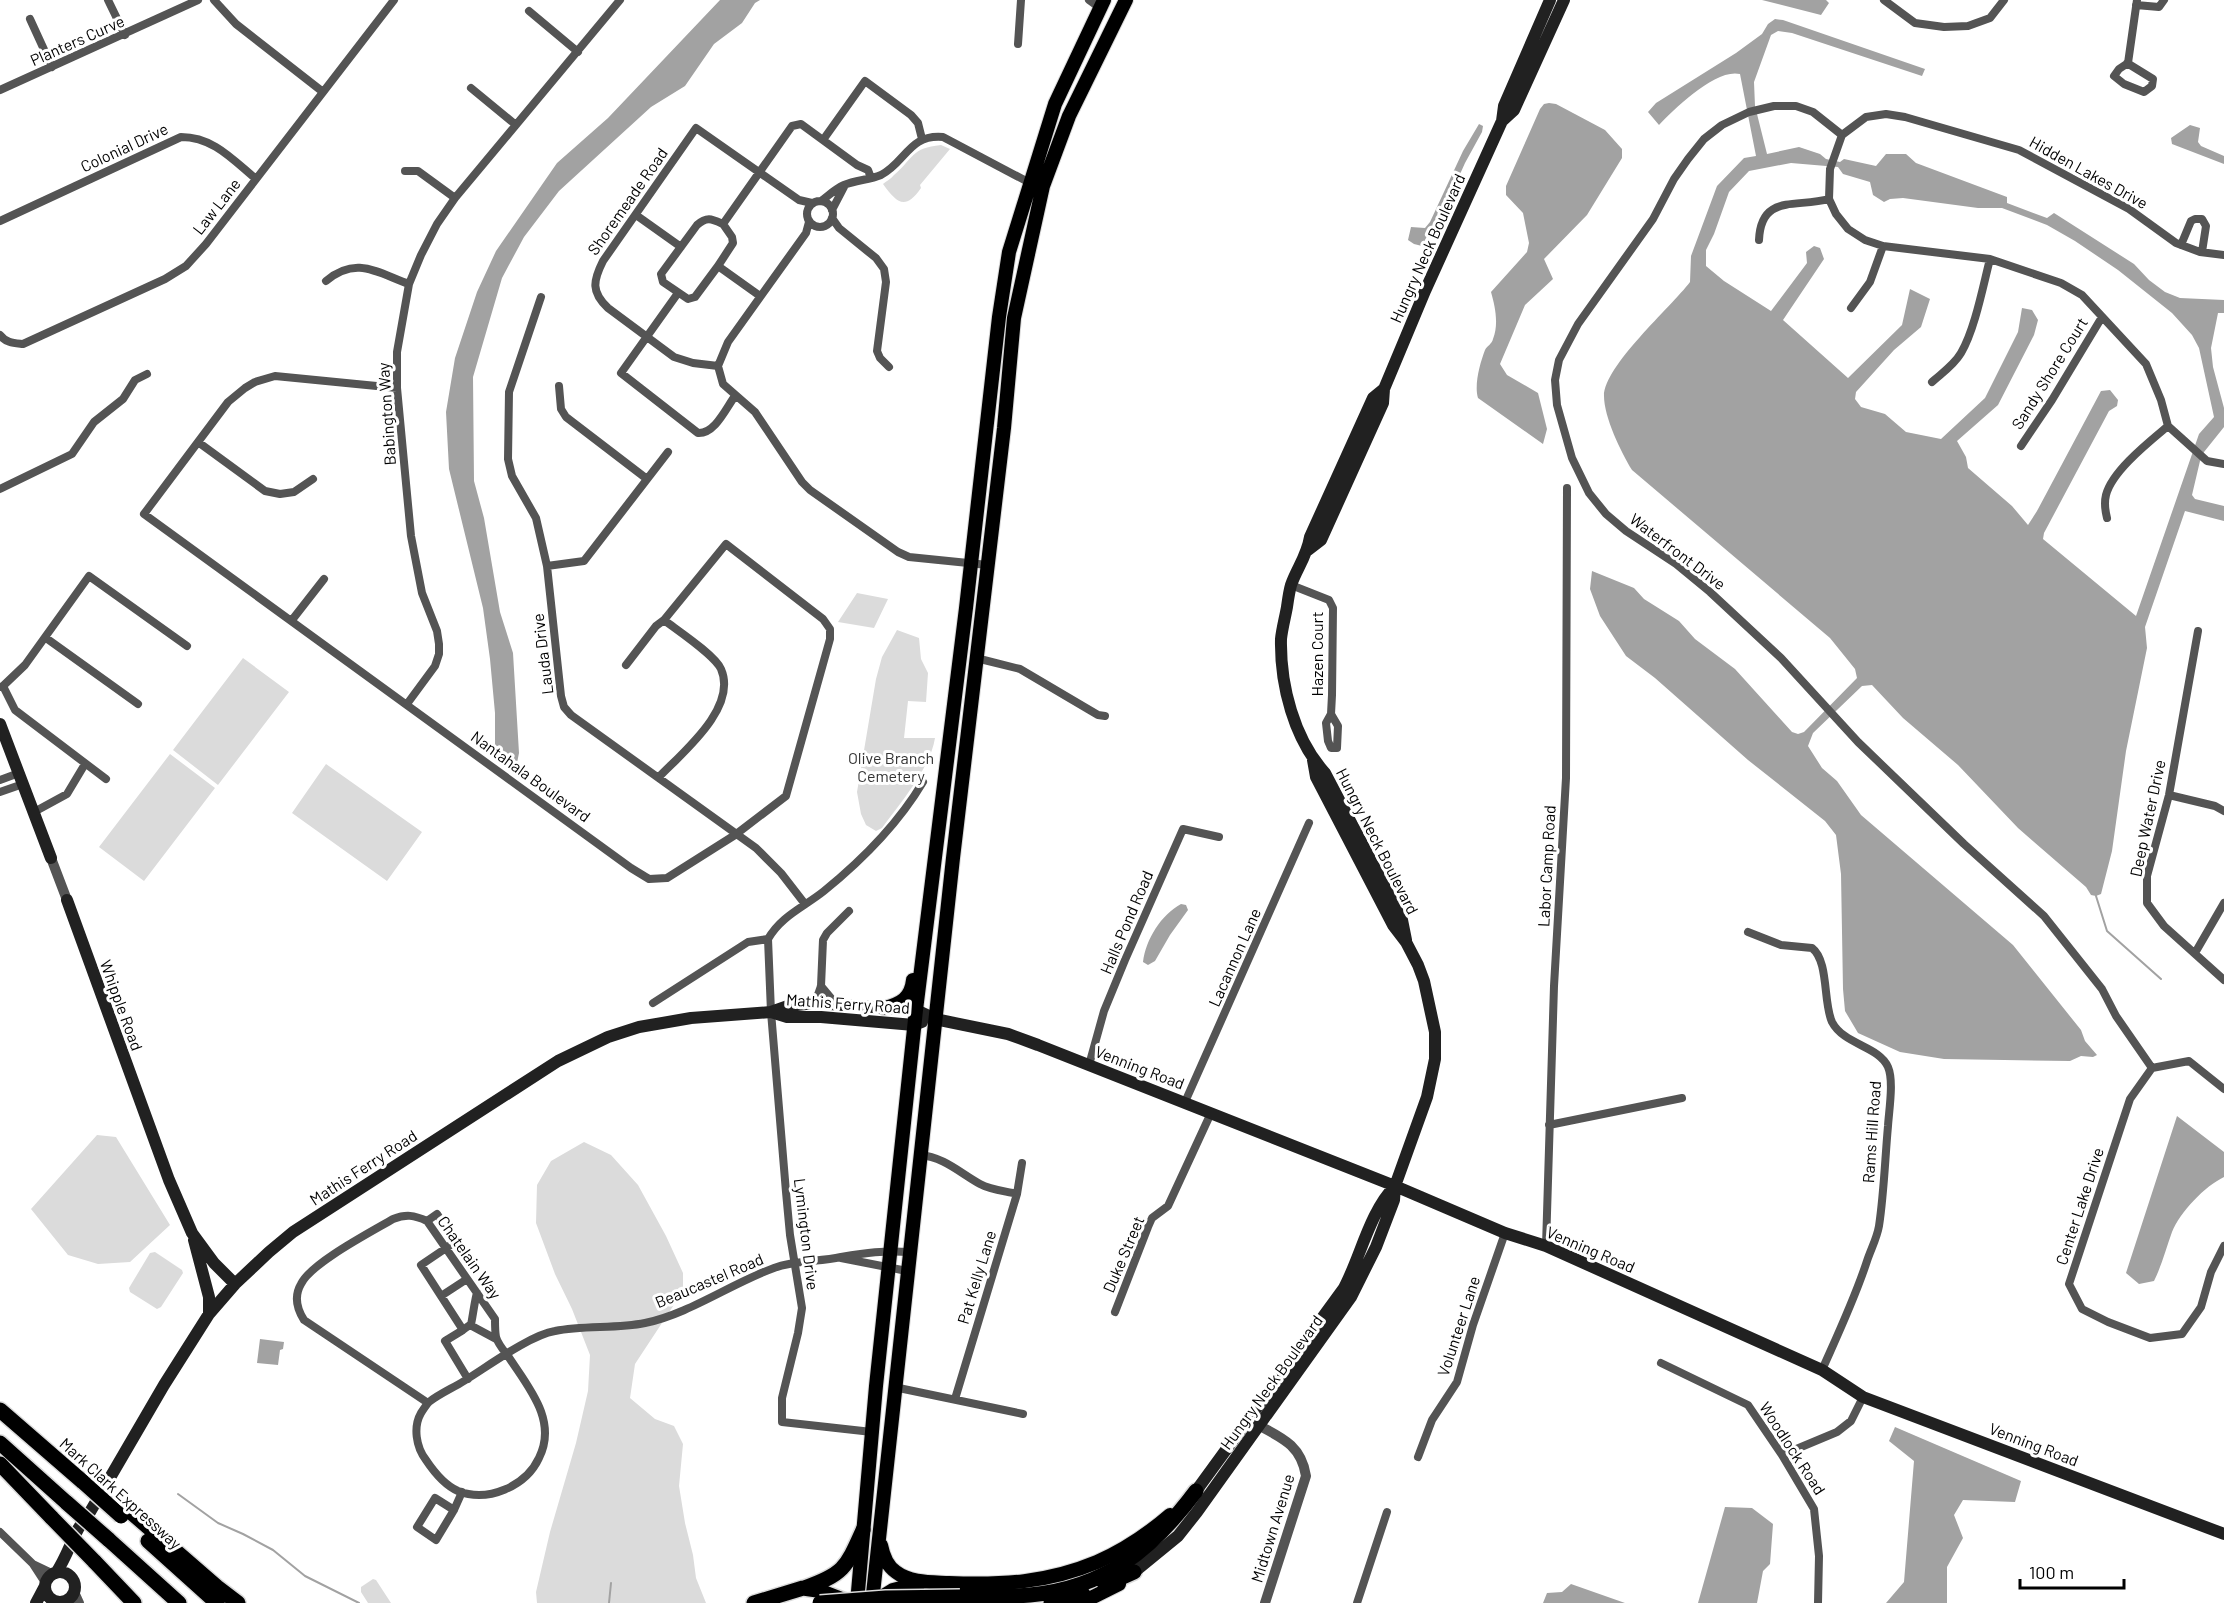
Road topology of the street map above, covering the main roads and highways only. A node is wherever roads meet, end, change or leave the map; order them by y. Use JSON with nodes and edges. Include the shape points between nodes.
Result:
{"nodes":[{"id":1,"x":1126,"y":0,"type":"edge"},
{"id":2,"x":1550,"y":0,"type":"edge"},
{"id":3,"x":1564,"y":0,"type":"edge"},
{"id":4,"x":1098,"y":3,"type":"edge"},
{"id":5,"x":1502,"y":120,"type":"junction"},
{"id":6,"x":0,"y":724,"type":"edge"},
{"id":7,"x":51,"y":858,"type":"road end"},
{"id":8,"x":67,"y":900,"type":"road end"},
{"id":9,"x":922,"y":954,"type":"junction"},
{"id":10,"x":884,"y":1008,"type":"junction"},
{"id":11,"x":916,"y":1010,"type":"junction"},
{"id":12,"x":771,"y":1012,"type":"junction"},
{"id":13,"x":935,"y":1019,"type":"junction"},
{"id":14,"x":914,"y":1025,"type":"junction"},
{"id":15,"x":1395,"y":1186,"type":"junction"},
{"id":16,"x":192,"y":1233,"type":"junction"},
{"id":17,"x":235,"y":1284,"type":"junction"},
{"id":18,"x":209,"y":1314,"type":"junction"},
{"id":19,"x":3,"y":1412,"type":"edge"},
{"id":20,"x":0,"y":1443,"type":"edge"},
{"id":21,"x":0,"y":1464,"type":"edge"},
{"id":22,"x":1196,"y":1491,"type":"junction"},
{"id":23,"x":123,"y":1511,"type":"junction"},
{"id":24,"x":90,"y":1512,"type":"junction"},
{"id":25,"x":863,"y":1530,"type":"junction"},
{"id":26,"x":2224,"y":1534,"type":"edge"},
{"id":27,"x":879,"y":1537,"type":"junction"},
{"id":28,"x":1134,"y":1572,"type":"junction"},
{"id":29,"x":50,"y":1579,"type":"junction"},
{"id":30,"x":925,"y":1582,"type":"junction"},
{"id":31,"x":803,"y":1588,"type":"junction"},
{"id":32,"x":75,"y":1592,"type":"edge"},
{"id":33,"x":59,"y":1602,"type":"edge"},
{"id":34,"x":36,"y":1603,"type":"edge"},
{"id":35,"x":134,"y":1603,"type":"edge"},
{"id":36,"x":178,"y":1603,"type":"edge"},
{"id":37,"x":217,"y":1603,"type":"edge"},
{"id":38,"x":238,"y":1603,"type":"edge"},
{"id":39,"x":754,"y":1603,"type":"edge"},
{"id":40,"x":820,"y":1603,"type":"edge"},
{"id":41,"x":851,"y":1603,"type":"edge"},
{"id":42,"x":857,"y":1603,"type":"edge"},
{"id":43,"x":872,"y":1603,"type":"edge"},
{"id":44,"x":1051,"y":1603,"type":"edge"},
{"id":45,"x":1081,"y":1603,"type":"edge"}],
"edges":[{"from":1,"to":13,"type":"highway","via":[[1070,116],[1043,186],[1014,318]]},
{"from":2,"to":5,"type":"main road","name":"Hungry Neck Boulevard","via":[[1504,106]]},
{"from":3,"to":5,"type":"main road","name":"Hungry Neck Boulevard","via":[[1514,110]]},
{"from":4,"to":9,"type":"highway","via":[[1055,104],[1010,252]]},
{"from":5,"to":15,"type":"main road","name":"Hungry Neck Boulevard","via":[[1384,389],[1373,398],[1310,537],[1291,585],[1281,637],[1282,666],[1297,726],[1402,920],[1406,942],[1424,981],[1436,1032],[1427,1097]]},
{"from":6,"to":7,"type":"main road","name":"Whipple Road"},
{"from":8,"to":16,"type":"main road","name":"Whipple Road"},
{"from":9,"to":10,"type":"highway","via":[[916,961],[910,995]]},
{"from":9,"to":11,"type":"highway"},
{"from":10,"to":11,"type":"main road","name":"Mathis Ferry Road"},
{"from":10,"to":12,"type":"main road","name":"Mathis Ferry Road","via":[[815,1002]]},
{"from":11,"to":13,"type":"main road","name":"Mathis Ferry Road"},
{"from":11,"to":14,"type":"highway"},
{"from":12,"to":14,"type":"main road","name":"Mathis Ferry Road","via":[[787,1017]]},
{"from":12,"to":17,"type":"main road","name":"Mathis Ferry Road","via":[[657,1023],[581,1048],[310,1220]]},
{"from":13,"to":14,"type":"main road","name":"Mathis Ferry Road"},
{"from":13,"to":15,"type":"main road","name":"Venning Road","via":[[1008,1034]]},
{"from":13,"to":27,"type":"highway"},
{"from":14,"to":25,"type":"highway"},
{"from":15,"to":22,"type":"main road","name":"Hungry Neck Boulevard","via":[[1385,1197],[1344,1288]]},
{"from":15,"to":26,"type":"main road","name":"Venning Road","via":[[1505,1233],[1546,1246],[1821,1370],[1863,1397]]},
{"from":15,"to":28,"type":"main road","name":"Hungry Neck Boulevard","via":[[1390,1210],[1359,1284],[1178,1536]]},
{"from":16,"to":17,"type":"main road","name":"Whipple Road"},
{"from":16,"to":18,"type":"main road","via":[[209,1297]]},
{"from":17,"to":18,"type":"main road","name":"Mathis Ferry Road"},
{"from":18,"to":24,"type":"main road","name":"Mathis Ferry Road"},
{"from":19,"to":23,"type":"highway","name":"Mark Clark Expressway","bridge":true},
{"from":20,"to":36,"type":"highway","bridge":true},
{"from":21,"to":35,"type":"highway","bridge":true},
{"from":22,"to":30,"type":"highway","via":[[1127,1548],[1071,1572],[1009,1584]]},
{"from":22,"to":40,"type":"highway","bridge":true,"via":[[1142,1551],[1118,1568],[1070,1588],[1031,1595]]},
{"from":23,"to":37,"type":"highway","name":"Mark Clark Expressway"},
{"from":23,"to":38,"type":"highway"},
{"from":24,"to":29,"type":"main road","name":"Mathis Ferry Road","via":[[79,1524],[64,1561]]},
{"from":24,"to":32,"type":"main road","name":"Mathis Ferry Road","via":[[75,1551]]},
{"from":25,"to":31,"type":"highway","via":[[842,1571]]},
{"from":25,"to":42,"type":"highway"},
{"from":27,"to":30,"type":"highway","via":[[886,1561],[895,1572]]},
{"from":27,"to":43,"type":"highway"},
{"from":28,"to":44,"type":"highway","via":[[1085,1594]]},
{"from":28,"to":45,"type":"highway"},
{"from":29,"to":32,"type":"main road","via":[[63,1573]]},
{"from":29,"to":33,"type":"main road","via":[[48,1596]]},
{"from":29,"to":34,"type":"main road","name":"Mathis Ferry Road"},
{"from":30,"to":43,"type":"highway","via":[[893,1590]]},
{"from":31,"to":39,"type":"highway"},
{"from":31,"to":41,"type":"highway"},
{"from":32,"to":33,"type":"main road"}]}
